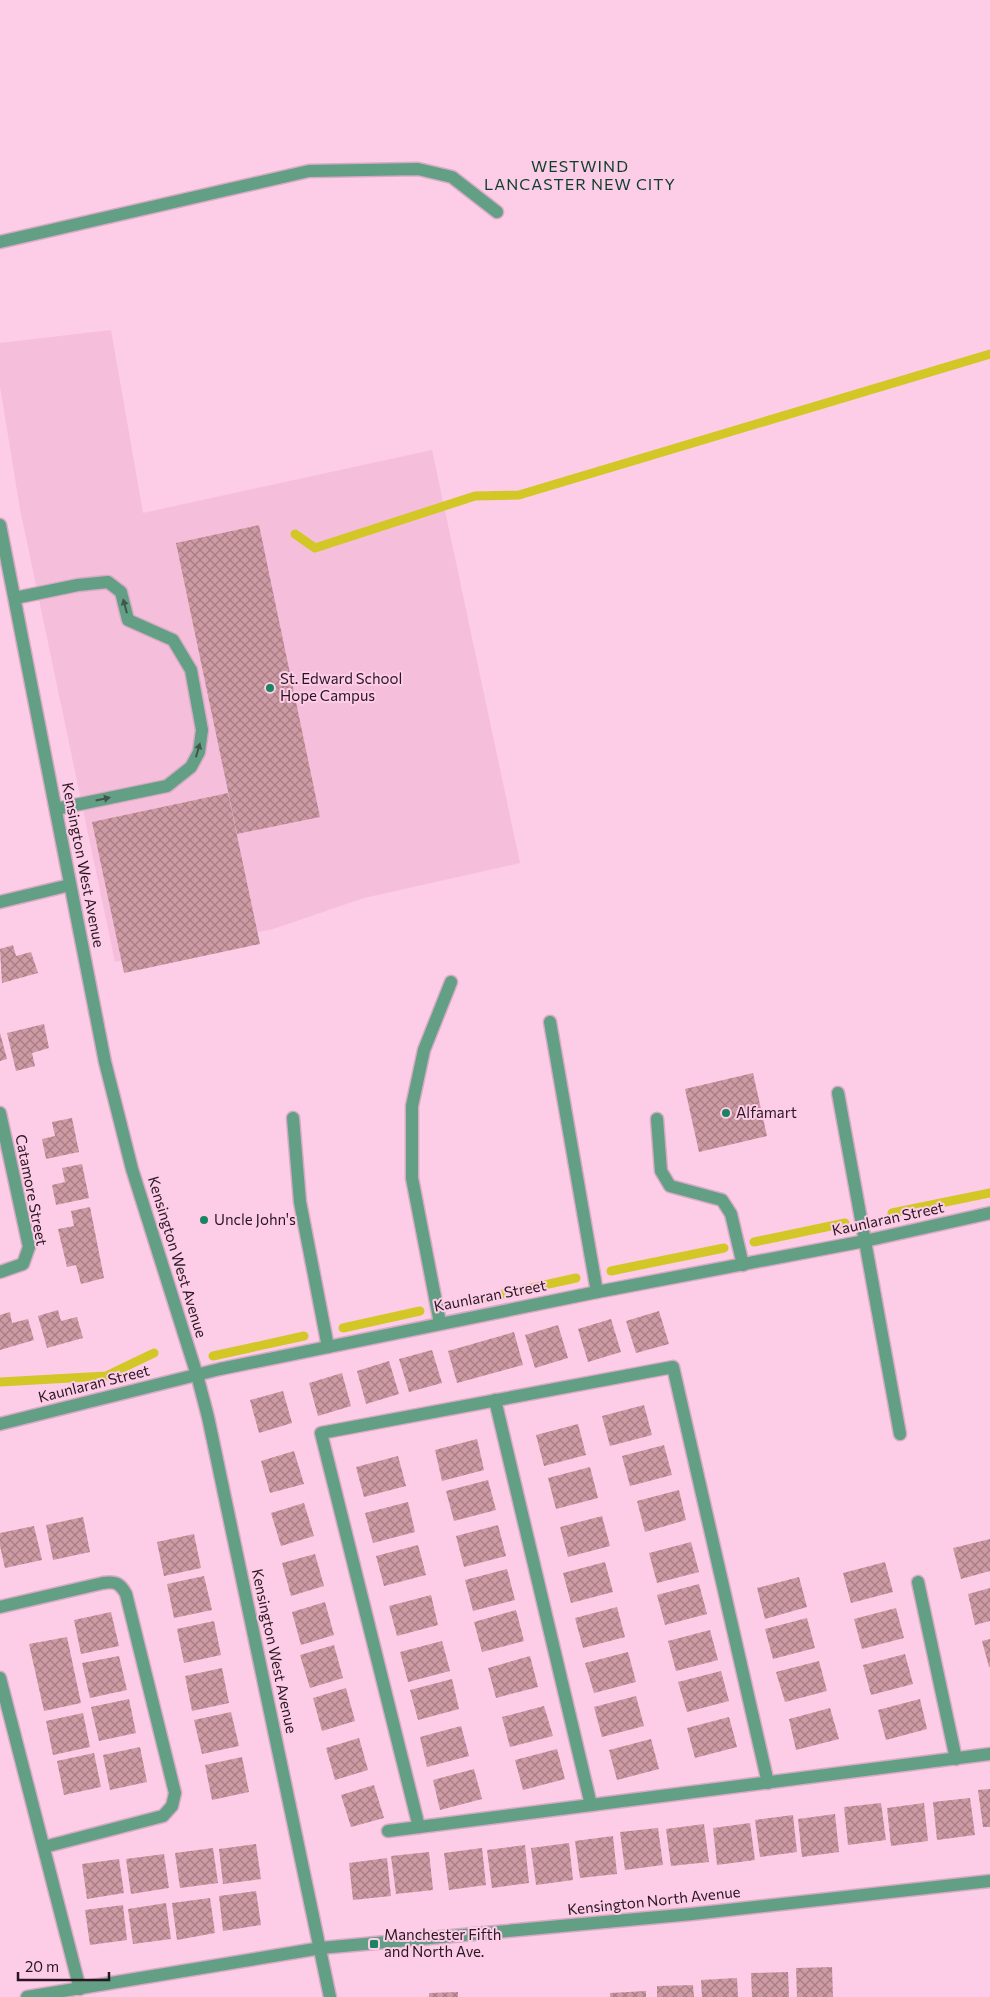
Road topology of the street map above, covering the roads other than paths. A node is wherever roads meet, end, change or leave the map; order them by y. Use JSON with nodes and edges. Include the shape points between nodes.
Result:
{"nodes":[{"id":1,"x":497,"y":212,"type":"dead end"},
{"id":2,"x":0,"y":242,"type":"edge"},
{"id":3,"x":0,"y":525,"type":"edge"},
{"id":4,"x":15,"y":598,"type":"junction"},
{"id":5,"x":56,"y":809,"type":"junction"},
{"id":6,"x":70,"y":885,"type":"junction"},
{"id":7,"x":0,"y":902,"type":"edge"},
{"id":8,"x":451,"y":982,"type":"dead end"},
{"id":9,"x":550,"y":1022,"type":"dead end"},
{"id":10,"x":838,"y":1092,"type":"dead end"},
{"id":11,"x":0,"y":1113,"type":"edge"},
{"id":12,"x":293,"y":1118,"type":"dead end"},
{"id":13,"x":657,"y":1119,"type":"dead end"},
{"id":14,"x":990,"y":1213,"type":"edge"},
{"id":15,"x":865,"y":1241,"type":"junction"},
{"id":16,"x":743,"y":1266,"type":"junction"},
{"id":17,"x":0,"y":1272,"type":"edge"},
{"id":18,"x":597,"y":1292,"type":"junction"},
{"id":19,"x":440,"y":1323,"type":"junction"},
{"id":20,"x":328,"y":1347,"type":"junction"},
{"id":21,"x":197,"y":1375,"type":"junction"},
{"id":22,"x":495,"y":1400,"type":"junction"},
{"id":23,"x":0,"y":1424,"type":"edge"},
{"id":24,"x":900,"y":1434,"type":"dead end"},
{"id":25,"x":918,"y":1582,"type":"dead end"},
{"id":26,"x":0,"y":1607,"type":"edge"},
{"id":27,"x":0,"y":1678,"type":"edge"},
{"id":28,"x":990,"y":1754,"type":"edge"},
{"id":29,"x":956,"y":1759,"type":"junction"},
{"id":30,"x":768,"y":1783,"type":"junction"},
{"id":31,"x":591,"y":1805,"type":"junction"},
{"id":32,"x":419,"y":1827,"type":"junction"},
{"id":33,"x":388,"y":1831,"type":"dead end"},
{"id":34,"x":44,"y":1847,"type":"junction"},
{"id":35,"x":990,"y":1881,"type":"edge"},
{"id":36,"x":321,"y":1948,"type":"junction"},
{"id":37,"x":80,"y":1989,"type":"junction"},
{"id":38,"x":28,"y":1997,"type":"edge"},
{"id":39,"x":330,"y":1997,"type":"edge"}],
"edges":[{"from":1,"to":2,"type":"street","via":[[452,177],[418,169],[309,172]]},
{"from":3,"to":4,"type":"street","name":"Kensington West Avenue"},
{"from":4,"to":5,"type":"street","name":"Kensington West Avenue"},
{"from":5,"to":4,"type":"street","one_way":true,"via":[[168,786],[191,767],[199,752],[202,730],[191,670],[173,640],[128,620],[121,592],[108,582]]},
{"from":5,"to":6,"type":"street","name":"Kensington West Avenue"},
{"from":6,"to":7,"type":"street"},
{"from":6,"to":21,"type":"street","name":"Kensington West Avenue","via":[[105,1062],[132,1169]]},
{"from":8,"to":19,"type":"street","via":[[424,1050],[412,1106],[412,1178]]},
{"from":9,"to":18,"type":"street"},
{"from":10,"to":15,"type":"street"},
{"from":11,"to":17,"type":"street","name":"Catamore Street","via":[[28,1247],[23,1264]]},
{"from":12,"to":20,"type":"street","via":[[300,1202]]},
{"from":13,"to":16,"type":"street","via":[[662,1171],[670,1186],[722,1200],[731,1214]]},
{"from":14,"to":15,"type":"street","name":"Kaunlaran Street"},
{"from":15,"to":16,"type":"street","name":"Kaunlaran Street"},
{"from":15,"to":24,"type":"street"},
{"from":16,"to":18,"type":"street","name":"Kaunlaran Street"},
{"from":18,"to":19,"type":"street","name":"Kaunlaran Street"},
{"from":19,"to":20,"type":"street","name":"Kaunlaran Street"},
{"from":20,"to":21,"type":"street","name":"Kaunlaran Street"},
{"from":21,"to":23,"type":"street","name":"Kaunlaran Street"},
{"from":21,"to":36,"type":"street","name":"Kensington West Avenue"},
{"from":22,"to":30,"type":"street","via":[[674,1367]]},
{"from":22,"to":31,"type":"street"},
{"from":22,"to":32,"type":"street","via":[[321,1433]]},
{"from":25,"to":29,"type":"street"},
{"from":26,"to":34,"type":"street","via":[[103,1583],[122,1585],[174,1793],[172,1806],[163,1816]]},
{"from":27,"to":34,"type":"street"},
{"from":28,"to":29,"type":"street"},
{"from":29,"to":30,"type":"street"},
{"from":30,"to":31,"type":"street"},
{"from":31,"to":32,"type":"street"},
{"from":32,"to":33,"type":"street"},
{"from":34,"to":37,"type":"street"},
{"from":35,"to":36,"type":"street","name":"Kensington North Avenue","via":[[692,1914]]},
{"from":36,"to":37,"type":"street","name":"Kensington North Avenue"},
{"from":36,"to":39,"type":"street","name":"Kensington West Avenue"},
{"from":37,"to":38,"type":"street","name":"Kensington North Avenue"}]}
